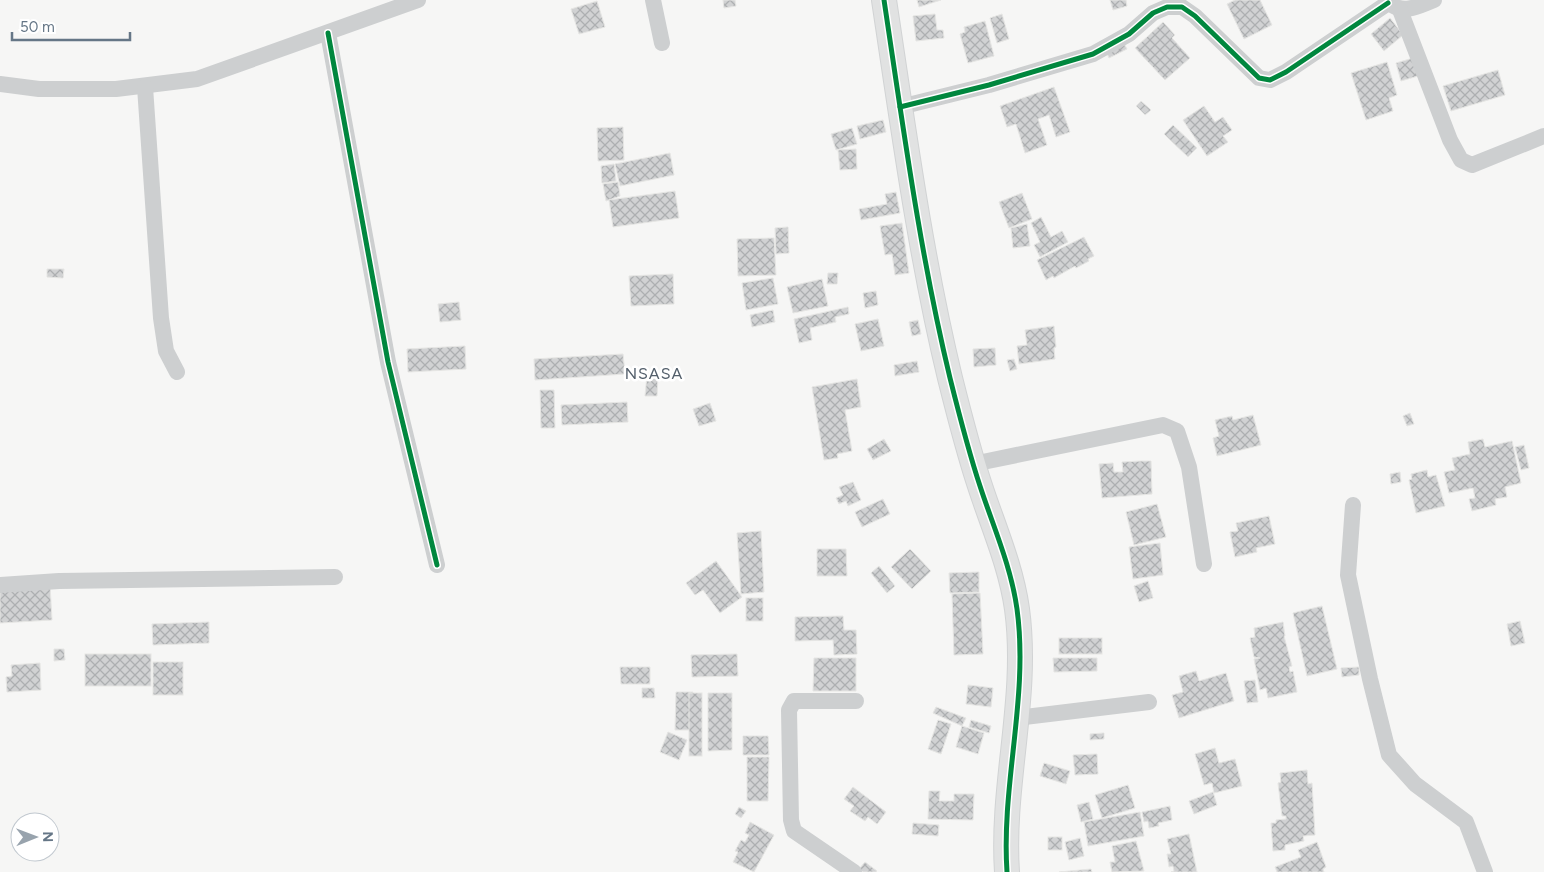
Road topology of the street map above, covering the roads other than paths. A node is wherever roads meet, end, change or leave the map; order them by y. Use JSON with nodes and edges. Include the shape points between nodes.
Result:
{"nodes":[{"id":1,"x":418,"y":0,"type":"edge"},
{"id":2,"x":653,"y":0,"type":"edge"},
{"id":3,"x":884,"y":0,"type":"edge"},
{"id":4,"x":1434,"y":0,"type":"edge"},
{"id":5,"x":1392,"y":4,"type":"edge"},
{"id":6,"x":1150,"y":6,"type":"edge"},
{"id":7,"x":328,"y":33,"type":"junction"},
{"id":8,"x":662,"y":43,"type":"dead end"},
{"id":9,"x":0,"y":84,"type":"edge"},
{"id":10,"x":145,"y":87,"type":"junction"},
{"id":11,"x":900,"y":107,"type":"junction"},
{"id":12,"x":1544,"y":136,"type":"edge"},
{"id":13,"x":178,"y":372,"type":"dead end"},
{"id":14,"x":973,"y":464,"type":"junction"},
{"id":15,"x":1354,"y":505,"type":"dead end"},
{"id":16,"x":1204,"y":564,"type":"dead end"},
{"id":17,"x":437,"y":565,"type":"dead end"},
{"id":18,"x":335,"y":577,"type":"dead end"},
{"id":19,"x":0,"y":584,"type":"edge"},
{"id":20,"x":856,"y":701,"type":"dead end"},
{"id":21,"x":1149,"y":702,"type":"dead end"},
{"id":22,"x":1016,"y":718,"type":"junction"},
{"id":23,"x":854,"y":872,"type":"edge"},
{"id":24,"x":1007,"y":872,"type":"edge"},
{"id":25,"x":1485,"y":872,"type":"edge"}],
"edges":[{"from":1,"to":7,"type":"street"},
{"from":2,"to":8,"type":"street"},
{"from":3,"to":11,"type":"street"},
{"from":4,"to":5,"type":"street","via":[[1410,9]]},
{"from":5,"to":6,"type":"street","via":[[1270,80],[1259,78],[1182,7]]},
{"from":5,"to":12,"type":"street","via":[[1461,160],[1472,165]]},
{"from":6,"to":11,"type":"street","via":[[1129,34],[1092,54]]},
{"from":7,"to":10,"type":"street","via":[[197,79]]},
{"from":7,"to":17,"type":"street","via":[[388,362]]},
{"from":9,"to":10,"type":"street","via":[[39,89]]},
{"from":10,"to":13,"type":"street","via":[[161,318],[166,351]]},
{"from":11,"to":14,"type":"street","via":[[938,324]]},
{"from":14,"to":16,"type":"street","via":[[1163,425],[1177,431],[1189,467]]},
{"from":14,"to":22,"type":"street","via":[[1004,556],[1017,608],[1020,670]]},
{"from":15,"to":25,"type":"street","via":[[1348,575],[1389,755],[1415,784],[1466,822]]},
{"from":18,"to":19,"type":"street"},
{"from":20,"to":23,"type":"street","via":[[794,701],[789,710],[791,820],[794,831]]},
{"from":21,"to":22,"type":"street"},
{"from":22,"to":24,"type":"street"}]}
